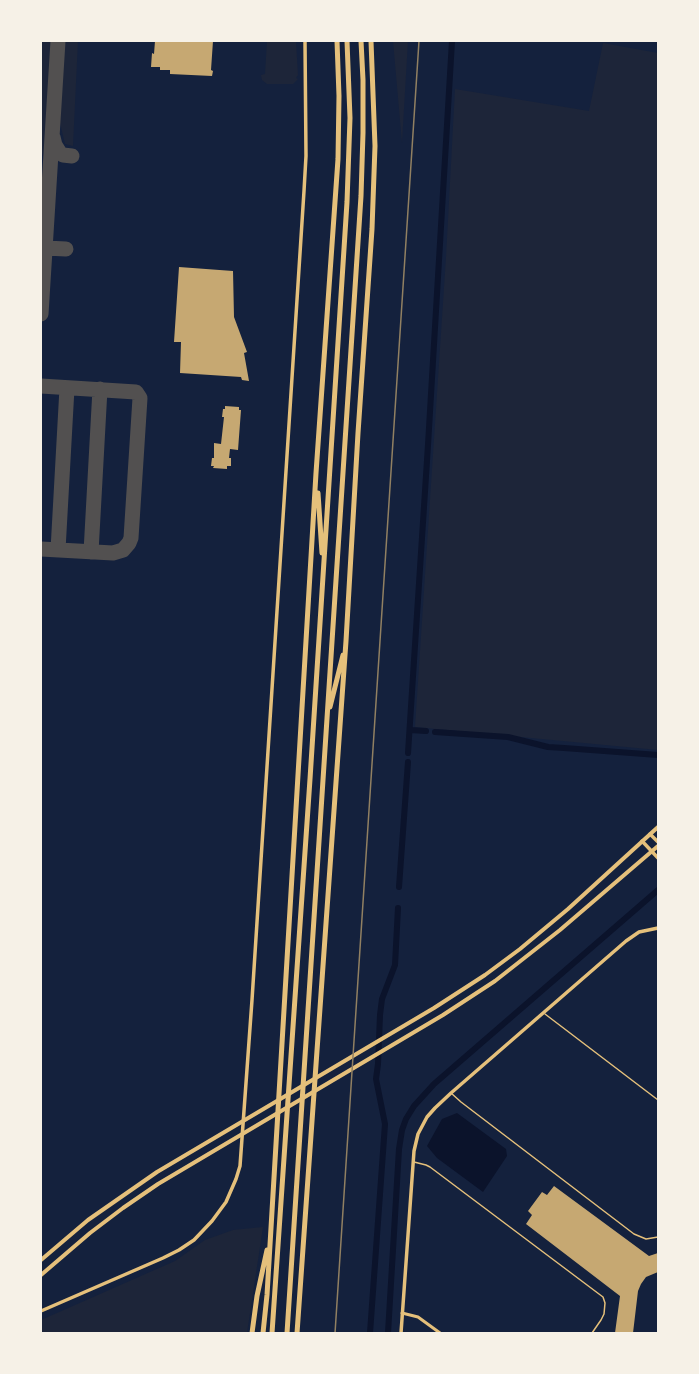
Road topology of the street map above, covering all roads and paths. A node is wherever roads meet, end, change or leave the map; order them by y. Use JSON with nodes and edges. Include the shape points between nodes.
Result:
{"nodes":[{"id":1,"x":305,"y":41,"type":"edge"},
{"id":2,"x":337,"y":41,"type":"edge"},
{"id":3,"x":348,"y":41,"type":"edge"},
{"id":4,"x":361,"y":41,"type":"edge"},
{"id":5,"x":371,"y":41,"type":"edge"},
{"id":6,"x":316,"y":473,"type":"junction"},
{"id":7,"x":324,"y":572,"type":"junction"},
{"id":8,"x":346,"y":641,"type":"junction"},
{"id":9,"x":327,"y":722,"type":"junction"},
{"id":10,"x":658,"y":826,"type":"edge"},
{"id":11,"x":650,"y":834,"type":"junction"},
{"id":12,"x":642,"y":841,"type":"junction"},
{"id":13,"x":658,"y":842,"type":"edge"},
{"id":14,"x":658,"y":846,"type":"edge"},
{"id":15,"x":652,"y":851,"type":"junction"},
{"id":16,"x":658,"y":858,"type":"edge"},
{"id":17,"x":658,"y":928,"type":"edge"},
{"id":18,"x":543,"y":1012,"type":"junction"},
{"id":19,"x":451,"y":1092,"type":"junction"},
{"id":20,"x":658,"y":1100,"type":"edge"},
{"id":21,"x":413,"y":1161,"type":"junction"},
{"id":22,"x":270,"y":1234,"type":"junction"},
{"id":23,"x":658,"y":1237,"type":"edge"},
{"id":24,"x":41,"y":1260,"type":"edge"},
{"id":25,"x":41,"y":1275,"type":"edge"},
{"id":26,"x":41,"y":1311,"type":"edge"},
{"id":27,"x":402,"y":1313,"type":"junction"},
{"id":28,"x":252,"y":1333,"type":"edge"},
{"id":29,"x":263,"y":1333,"type":"edge"},
{"id":30,"x":272,"y":1333,"type":"edge"},
{"id":31,"x":287,"y":1333,"type":"edge"},
{"id":32,"x":297,"y":1333,"type":"edge"},
{"id":33,"x":401,"y":1333,"type":"edge"},
{"id":34,"x":440,"y":1333,"type":"edge"},
{"id":35,"x":592,"y":1333,"type":"edge"}],
"edges":[{"from":1,"to":26,"type":"street","via":[[306,156],[240,1166],[226,1202],[212,1222],[194,1240],[163,1258]]},
{"from":2,"to":6,"type":"highway","via":[[338,159]]},
{"from":3,"to":7,"type":"highway","via":[[348,181]]},
{"from":4,"to":9,"type":"highway","via":[[361,196]]},
{"from":5,"to":8,"type":"highway","via":[[374,146],[372,229]]},
{"from":6,"to":7,"type":"highway"},
{"from":6,"to":22,"type":"highway"},
{"from":7,"to":30,"type":"highway"},
{"from":8,"to":9,"type":"highway"},
{"from":8,"to":32,"type":"highway"},
{"from":9,"to":31,"type":"highway"},
{"from":10,"to":11,"type":"main road"},
{"from":11,"to":12,"type":"main road"},
{"from":11,"to":13,"type":"street"},
{"from":12,"to":15,"type":"street"},
{"from":12,"to":24,"type":"main road","via":[[568,909],[469,986],[168,1164],[88,1220]]},
{"from":14,"to":15,"type":"main road"},
{"from":15,"to":16,"type":"street"},
{"from":15,"to":25,"type":"main road","via":[[527,957],[460,1004],[176,1173],[123,1208]]},
{"from":17,"to":18,"type":"street","via":[[644,930],[630,937]]},
{"from":18,"to":19,"type":"street"},
{"from":18,"to":20,"type":"lane"},
{"from":19,"to":21,"type":"street","via":[[424,1123],[416,1143]]},
{"from":19,"to":23,"type":"lane","via":[[634,1234],[646,1239]]},
{"from":21,"to":27,"type":"street"},
{"from":21,"to":35,"type":"lane","via":[[430,1167],[603,1297],[604,1314]]},
{"from":22,"to":28,"type":"highway"},
{"from":22,"to":29,"type":"highway"},
{"from":27,"to":33,"type":"street"},
{"from":27,"to":34,"type":"street","via":[[418,1317]]}]}
